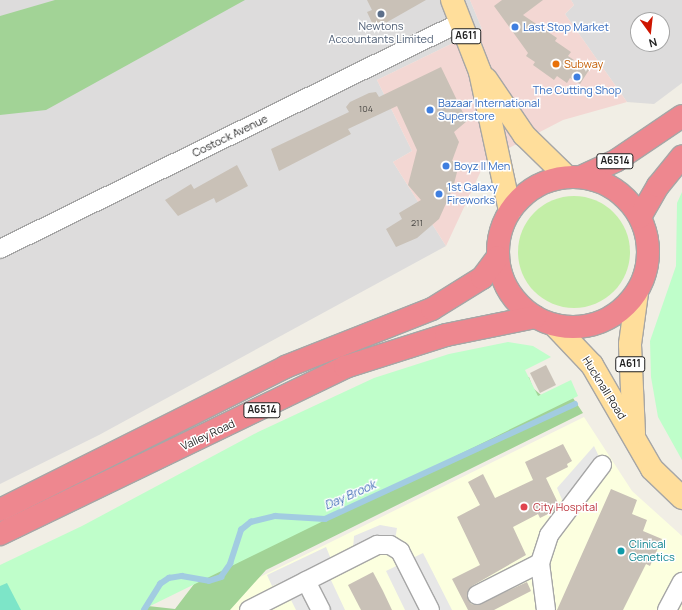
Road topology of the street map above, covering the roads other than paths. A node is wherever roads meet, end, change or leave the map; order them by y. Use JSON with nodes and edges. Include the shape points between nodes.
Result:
{"nodes":[{"id":1,"x":453,"y":0,"type":"edge"},
{"id":2,"x":460,"y":22,"type":"junction"},
{"id":3,"x":480,"y":72,"type":"junction"},
{"id":4,"x":682,"y":116,"type":"edge"},
{"id":5,"x":682,"y":156,"type":"edge"},
{"id":6,"x":574,"y":177,"type":"junction"},
{"id":7,"x":510,"y":211,"type":"junction"},
{"id":8,"x":640,"y":217,"type":"junction"},
{"id":9,"x":0,"y":249,"type":"edge"},
{"id":10,"x":498,"y":257,"type":"junction"},
{"id":11,"x":637,"y":292,"type":"junction"},
{"id":12,"x":544,"y":321,"type":"junction"},
{"id":13,"x":634,"y":436,"type":"junction"},
{"id":14,"x":602,"y":465,"type":"dead end"},
{"id":15,"x":682,"y":498,"type":"edge"},
{"id":16,"x":0,"y":510,"type":"edge"},
{"id":17,"x":0,"y":534,"type":"edge"},
{"id":18,"x":540,"y":563,"type":"junction"},
{"id":19,"x":306,"y":581,"type":"junction"},
{"id":20,"x":682,"y":582,"type":"edge"},
{"id":21,"x":477,"y":595,"type":"dead end"},
{"id":22,"x":249,"y":610,"type":"edge"},
{"id":23,"x":321,"y":610,"type":"edge"},
{"id":24,"x":430,"y":610,"type":"edge"},
{"id":25,"x":546,"y":610,"type":"edge"},
{"id":26,"x":667,"y":610,"type":"edge"}],
"edges":[{"from":1,"to":2,"type":"main road","number":"A611"},
{"from":2,"to":3,"type":"main road","number":"A611"},
{"from":2,"to":9,"type":"street","name":"Costock Avenue"},
{"from":3,"to":6,"type":"main road","number":"A611","via":[[524,135]]},
{"from":3,"to":7,"type":"main road","number":"A611"},
{"from":4,"to":6,"type":"highway","number":"A6514","via":[[617,160]]},
{"from":5,"to":8,"type":"highway","via":[[658,186]]},
{"from":6,"to":7,"type":"highway","via":[[535,187]]},
{"from":6,"to":8,"type":"highway","name":"Valley Road","via":[[610,187],[626,197]]},
{"from":7,"to":10,"type":"highway","via":[[500,233]]},
{"from":8,"to":11,"type":"highway","name":"Valley Road","via":[[647,236],[649,255],[645,275]]},
{"from":10,"to":12,"type":"highway","via":[[504,281],[516,301]]},
{"from":10,"to":16,"type":"highway","number":"A6514","via":[[482,278],[432,309],[285,367]]},
{"from":11,"to":12,"type":"highway","name":"Valley Road","via":[[621,310],[601,322],[577,327]]},
{"from":11,"to":13,"type":"main road","name":"Hucknall Road","number":"A611","via":[[630,344]]},
{"from":12,"to":13,"type":"main road","name":"Hucknall Road","number":"A611","via":[[592,365]]},
{"from":12,"to":17,"type":"highway","name":"Valley Road","number":"A6514","via":[[446,335],[345,367]]},
{"from":13,"to":15,"type":"main road","name":"Hucknall Road","number":"A611","via":[[652,469]]},
{"from":14,"to":18,"type":"street","via":[[549,535]]},
{"from":18,"to":21,"type":"street"},
{"from":18,"to":25,"type":"street"},
{"from":19,"to":22,"type":"street"},
{"from":19,"to":23,"type":"street"},
{"from":19,"to":24,"type":"street","via":[[377,545],[390,545],[400,551]]},
{"from":20,"to":26,"type":"street"}]}
